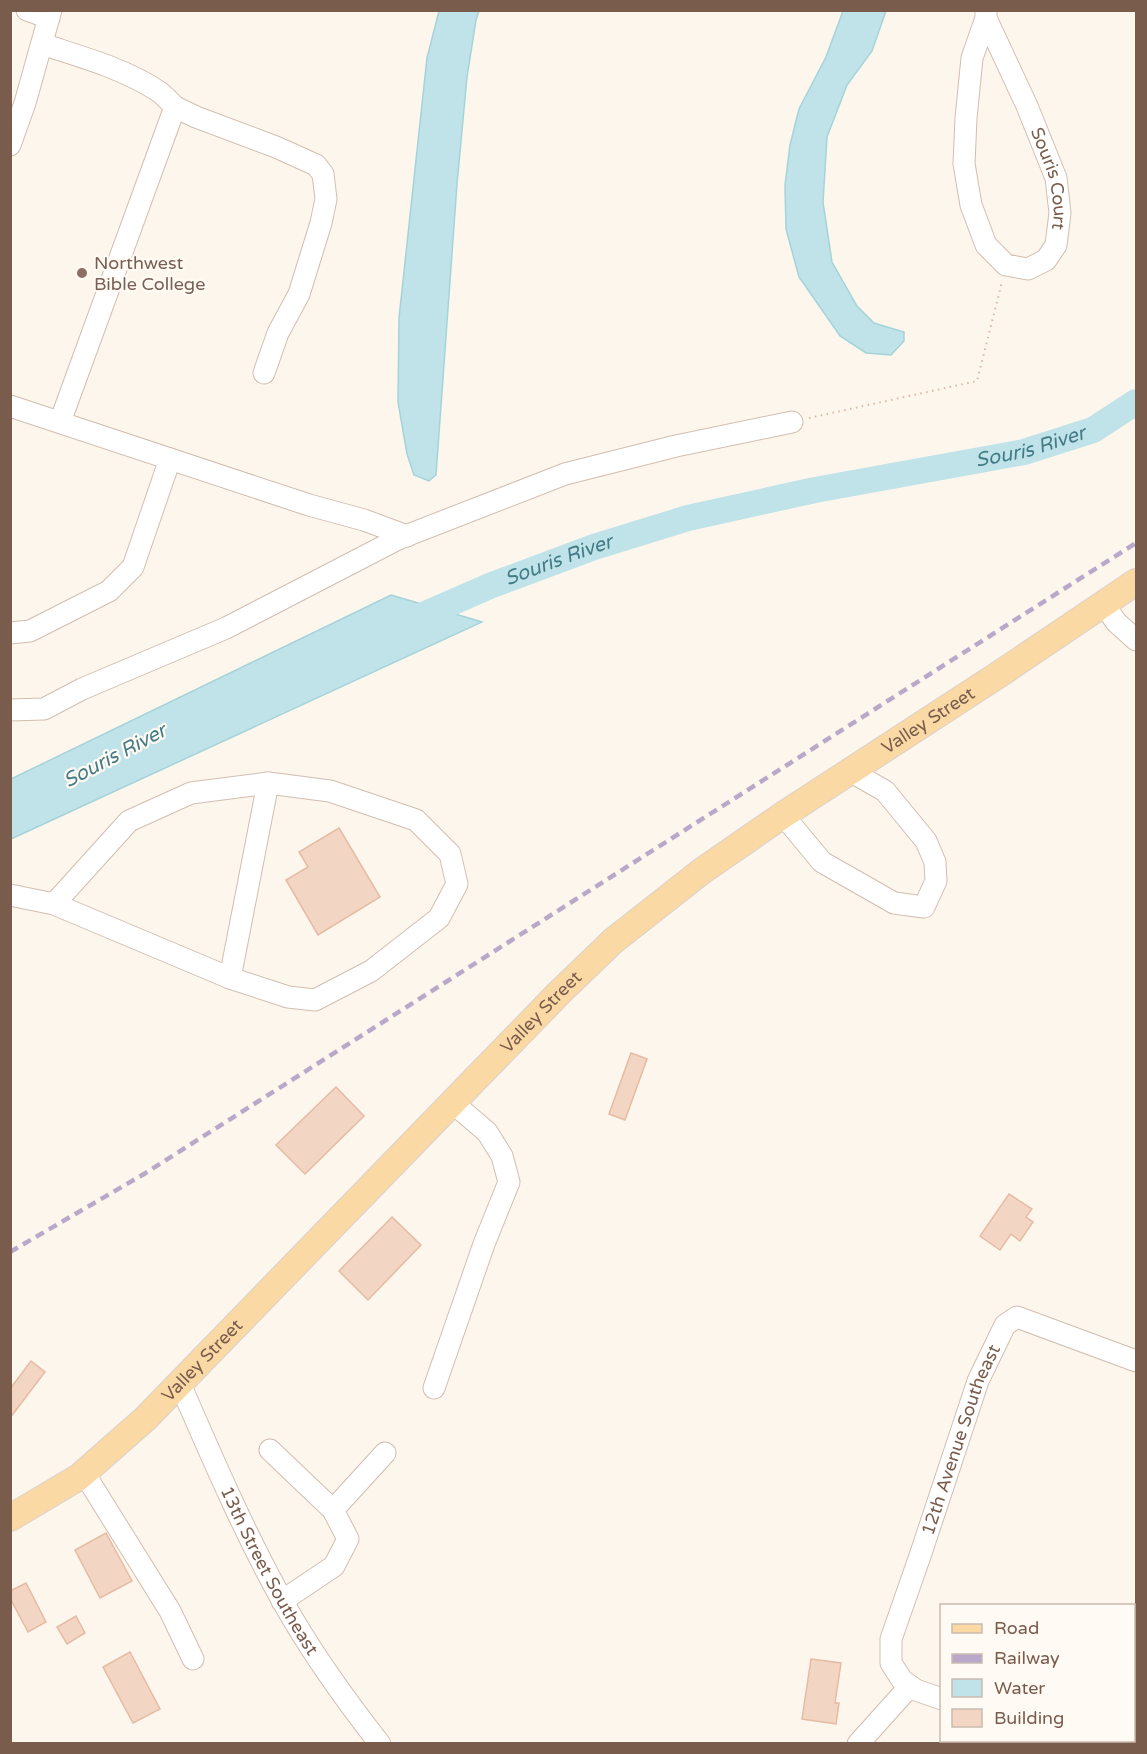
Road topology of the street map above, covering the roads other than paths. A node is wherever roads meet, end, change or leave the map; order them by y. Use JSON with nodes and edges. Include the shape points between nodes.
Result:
{"nodes":[{"id":1,"x":27,"y":10,"type":"edge"},
{"id":2,"x":50,"y":14,"type":"edge"},
{"id":3,"x":986,"y":14,"type":"edge"},
{"id":4,"x":42,"y":44,"type":"junction"},
{"id":5,"x":175,"y":107,"type":"junction"},
{"id":6,"x":10,"y":145,"type":"edge"},
{"id":7,"x":264,"y":373,"type":"dead end"},
{"id":8,"x":10,"y":406,"type":"edge"},
{"id":9,"x":60,"y":422,"type":"junction"},
{"id":10,"x":792,"y":422,"type":"road end"},
{"id":11,"x":170,"y":459,"type":"junction"},
{"id":12,"x":407,"y":536,"type":"junction"},
{"id":13,"x":1137,"y":582,"type":"edge"},
{"id":14,"x":1104,"y":604,"type":"junction"},
{"id":15,"x":10,"y":633,"type":"edge"},
{"id":16,"x":1137,"y":640,"type":"edge"},
{"id":17,"x":10,"y":710,"type":"edge"},
{"id":18,"x":850,"y":771,"type":"junction"},
{"id":19,"x":268,"y":783,"type":"junction"},
{"id":20,"x":783,"y":816,"type":"junction"},
{"id":21,"x":10,"y":895,"type":"edge"},
{"id":22,"x":54,"y":904,"type":"junction"},
{"id":23,"x":230,"y":978,"type":"junction"},
{"id":24,"x":453,"y":1103,"type":"junction"},
{"id":25,"x":1137,"y":1361,"type":"edge"},
{"id":26,"x":180,"y":1384,"type":"junction"},
{"id":27,"x":434,"y":1388,"type":"dead end"},
{"id":28,"x":270,"y":1450,"type":"dead end"},
{"id":29,"x":385,"y":1453,"type":"dead end"},
{"id":30,"x":84,"y":1473,"type":"junction"},
{"id":31,"x":333,"y":1510,"type":"junction"},
{"id":32,"x":10,"y":1518,"type":"edge"},
{"id":33,"x":282,"y":1601,"type":"junction"},
{"id":34,"x":194,"y":1659,"type":"dead end"},
{"id":35,"x":910,"y":1686,"type":"junction"},
{"id":36,"x":940,"y":1698,"type":"edge"},
{"id":37,"x":380,"y":1743,"type":"edge"},
{"id":38,"x":858,"y":1743,"type":"edge"}],
"edges":[{"from":1,"to":2,"type":"street"},
{"from":2,"to":4,"type":"street"},
{"from":3,"to":3,"type":"street","name":"Souris Court","via":[[1056,178],[1060,213],[1056,244],[1046,260],[1028,269],[1006,265],[986,245],[971,204],[964,164],[972,57]]},
{"from":4,"to":5,"type":"street","via":[[130,76],[159,92]]},
{"from":4,"to":6,"type":"street"},
{"from":5,"to":7,"type":"street","via":[[316,165],[323,174],[326,199],[321,223],[299,294],[278,333]]},
{"from":5,"to":9,"type":"street"},
{"from":8,"to":9,"type":"street"},
{"from":9,"to":11,"type":"street"},
{"from":10,"to":12,"type":"street","via":[[565,474]]},
{"from":11,"to":12,"type":"street"},
{"from":11,"to":15,"type":"street","via":[[133,567],[109,591],[30,631]]},
{"from":12,"to":17,"type":"street","via":[[226,628],[44,709]]},
{"from":13,"to":14,"type":"main road","name":"Valley Street"},
{"from":14,"to":16,"type":"street","via":[[1116,622]]},
{"from":14,"to":18,"type":"main road","name":"Valley Street"},
{"from":18,"to":20,"type":"main road","name":"Valley Street"},
{"from":18,"to":20,"type":"street","via":[[885,791],[926,841],[936,881],[924,907],[894,903],[822,862]]},
{"from":19,"to":22,"type":"street","via":[[191,793],[129,821]]},
{"from":19,"to":23,"type":"street"},
{"from":19,"to":23,"type":"street","via":[[330,791],[416,820],[450,854],[457,884],[439,918],[371,971],[315,1000],[288,998]]},
{"from":20,"to":24,"type":"main road","name":"Valley Street","via":[[702,871],[613,941]]},
{"from":21,"to":22,"type":"street"},
{"from":22,"to":23,"type":"street"},
{"from":24,"to":26,"type":"main road","name":"Valley Street"},
{"from":24,"to":27,"type":"street","via":[[487,1132],[502,1156],[509,1182]]},
{"from":25,"to":35,"type":"street","name":"12th Avenue Southeast","via":[[1017,1317],[1005,1325],[978,1381],[891,1639],[891,1663]]},
{"from":26,"to":30,"type":"main road","name":"Valley Street"},
{"from":26,"to":33,"type":"street","name":"13th Street Southeast"},
{"from":28,"to":31,"type":"street"},
{"from":29,"to":31,"type":"street"},
{"from":30,"to":32,"type":"main road","name":"Valley Street"},
{"from":30,"to":34,"type":"street","via":[[170,1611]]},
{"from":31,"to":33,"type":"street","via":[[348,1539],[334,1566]]},
{"from":33,"to":37,"type":"street","name":"13th Street Southeast","via":[[347,1701]]},
{"from":35,"to":36,"type":"street"},
{"from":35,"to":38,"type":"street"}]}
